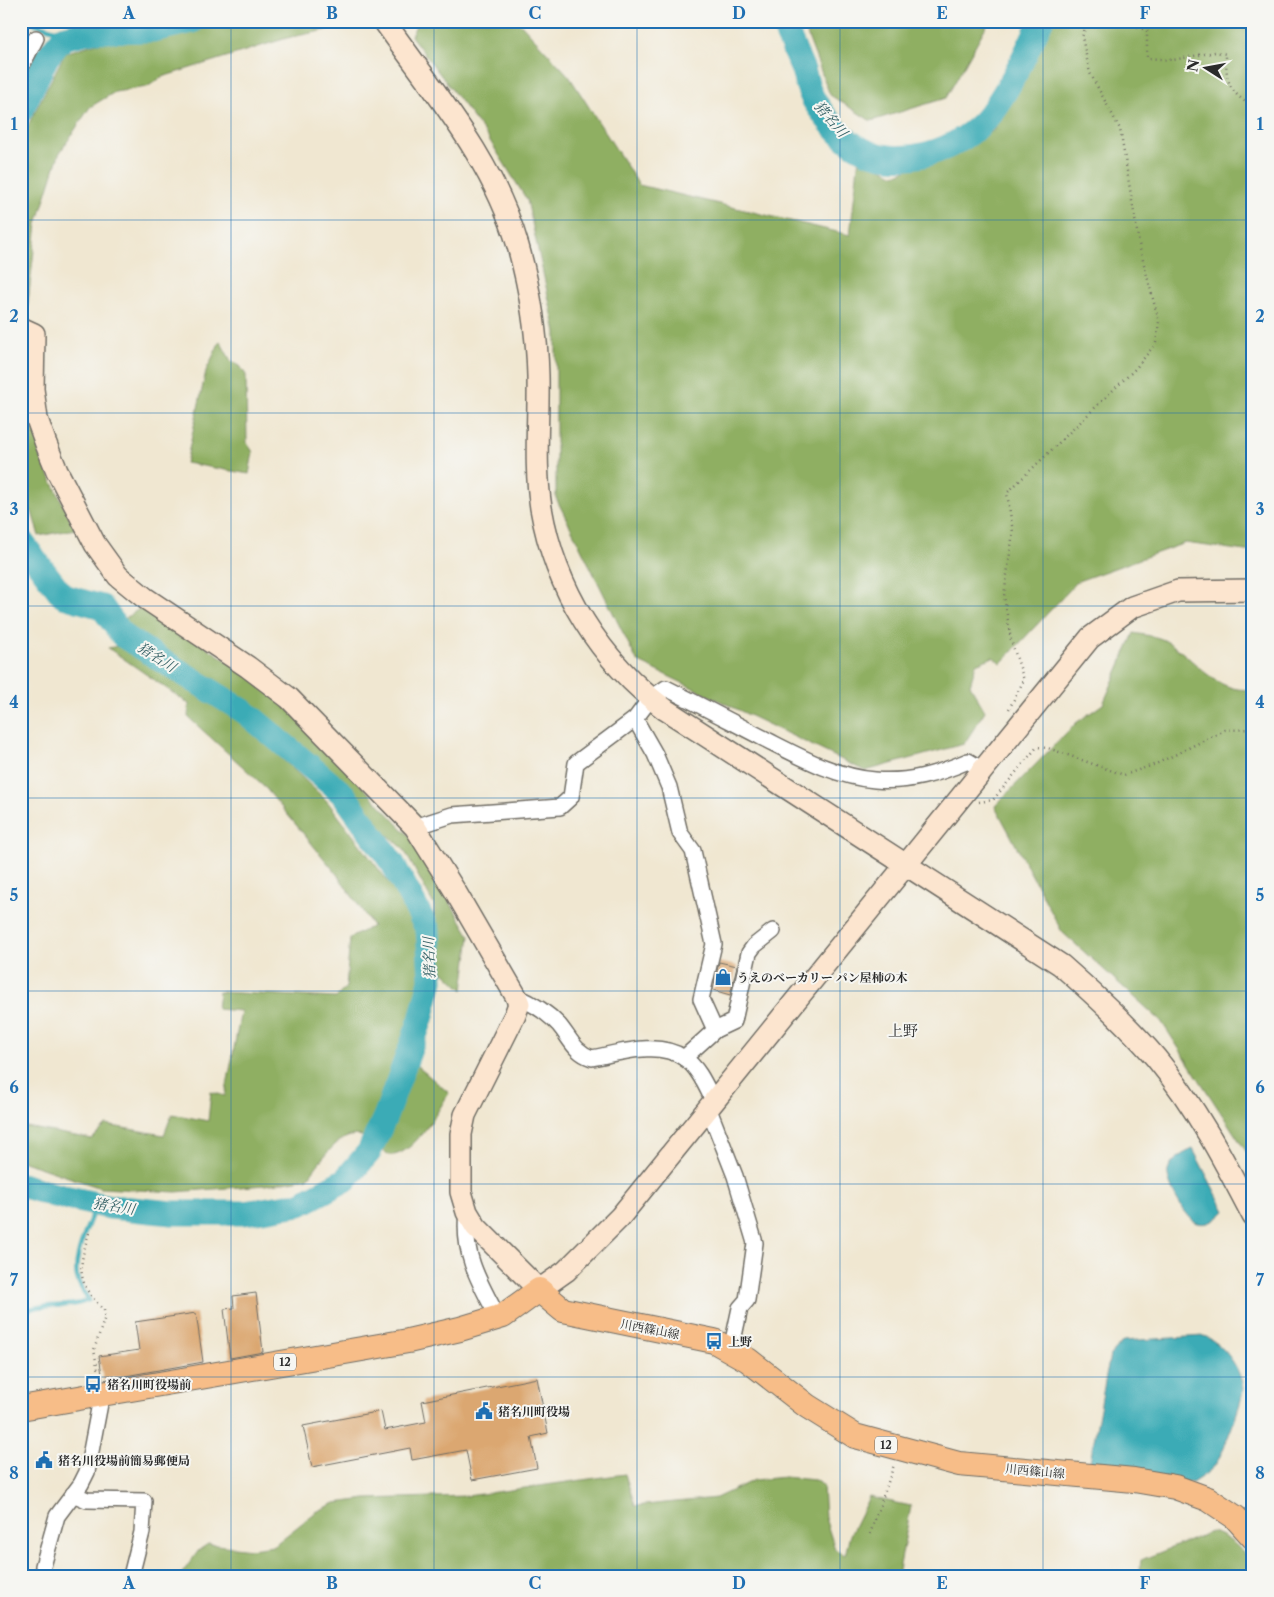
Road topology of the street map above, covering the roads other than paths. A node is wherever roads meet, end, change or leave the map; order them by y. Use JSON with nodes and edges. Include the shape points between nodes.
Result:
{"nodes":[{"id":1,"x":384,"y":21,"type":"edge"},
{"id":2,"x":36,"y":38,"type":"dead end"},
{"id":3,"x":21,"y":67,"type":"edge"},
{"id":4,"x":23,"y":329,"type":"edge"},
{"id":5,"x":1253,"y":590,"type":"edge"},
{"id":6,"x":650,"y":699,"type":"junction"},
{"id":7,"x":635,"y":719,"type":"junction"},
{"id":8,"x":983,"y":770,"type":"junction"},
{"id":9,"x":415,"y":827,"type":"junction"},
{"id":10,"x":906,"y":864,"type":"junction"},
{"id":11,"x":773,"y":931,"type":"dead end"},
{"id":12,"x":516,"y":996,"type":"junction"},
{"id":13,"x":715,"y":1030,"type":"junction"},
{"id":14,"x":684,"y":1058,"type":"junction"},
{"id":15,"x":711,"y":1103,"type":"junction"},
{"id":16,"x":467,"y":1212,"type":"junction"},
{"id":17,"x":1253,"y":1216,"type":"edge"},
{"id":18,"x":539,"y":1290,"type":"junction"},
{"id":19,"x":498,"y":1317,"type":"junction"},
{"id":20,"x":730,"y":1350,"type":"junction"},
{"id":21,"x":102,"y":1393,"type":"junction"},
{"id":22,"x":21,"y":1408,"type":"edge"},
{"id":23,"x":73,"y":1494,"type":"junction"},
{"id":24,"x":1253,"y":1537,"type":"edge"},
{"id":25,"x":43,"y":1566,"type":"dead end"},
{"id":26,"x":131,"y":1576,"type":"edge"}],
"edges":[{"from":1,"to":6,"type":"street","via":[[474,148],[505,208],[528,282],[534,326],[538,376],[537,464],[541,506],[550,546],[568,591],[592,634]]},
{"from":2,"to":3,"type":"street"},
{"from":4,"to":9,"type":"street","via":[[34,334],[33,389],[37,419],[56,470],[95,544],[118,576],[289,698]]},
{"from":5,"to":8,"type":"street","via":[[1178,591],[1132,607],[1090,638]]},
{"from":6,"to":7,"type":"street"},
{"from":6,"to":8,"type":"street","via":[[666,688],[798,756],[844,775],[906,780],[941,773],[968,761]]},
{"from":6,"to":10,"type":"street"},
{"from":7,"to":9,"type":"street","via":[[576,763],[571,797],[560,807],[452,815]]},
{"from":7,"to":13,"type":"street","via":[[669,787],[680,833],[693,851],[714,944],[701,999]]},
{"from":8,"to":10,"type":"street"},
{"from":9,"to":12,"type":"street"},
{"from":10,"to":15,"type":"street"},
{"from":10,"to":17,"type":"street","via":[[1061,965],[1110,1009],[1156,1058],[1191,1106]]},
{"from":11,"to":13,"type":"street","via":[[749,953],[734,1021]]},
{"from":12,"to":14,"type":"street","via":[[559,1025],[583,1055],[592,1058],[652,1049]]},
{"from":12,"to":16,"type":"street","via":[[516,1015],[465,1115],[461,1134],[461,1192]]},
{"from":13,"to":14,"type":"street"},
{"from":14,"to":15,"type":"street","via":[[698,1072]]},
{"from":15,"to":18,"type":"street","via":[[620,1217],[566,1271]]},
{"from":15,"to":20,"type":"street","via":[[755,1243],[747,1300],[740,1308]]},
{"from":16,"to":18,"type":"street","via":[[476,1227]]},
{"from":16,"to":19,"type":"street","via":[[464,1234],[468,1250]]},
{"from":18,"to":19,"type":"main road","number":"12"},
{"from":18,"to":20,"type":"main road","name":"川西篠山線","number":"12","via":[[564,1310],[714,1341]]},
{"from":19,"to":21,"type":"main road","number":"12","via":[[460,1330],[408,1341]]},
{"from":20,"to":24,"type":"main road","name":"川西篠山線","number":"12","via":[[855,1436],[959,1464],[1134,1480],[1175,1487],[1208,1499],[1235,1517]]},
{"from":21,"to":22,"type":"main road","number":"12"},
{"from":21,"to":23,"type":"street","via":[[86,1472]]},
{"from":23,"to":25,"type":"street","via":[[57,1516]]},
{"from":23,"to":26,"type":"street","via":[[87,1500],[144,1501],[142,1532]]}]}
